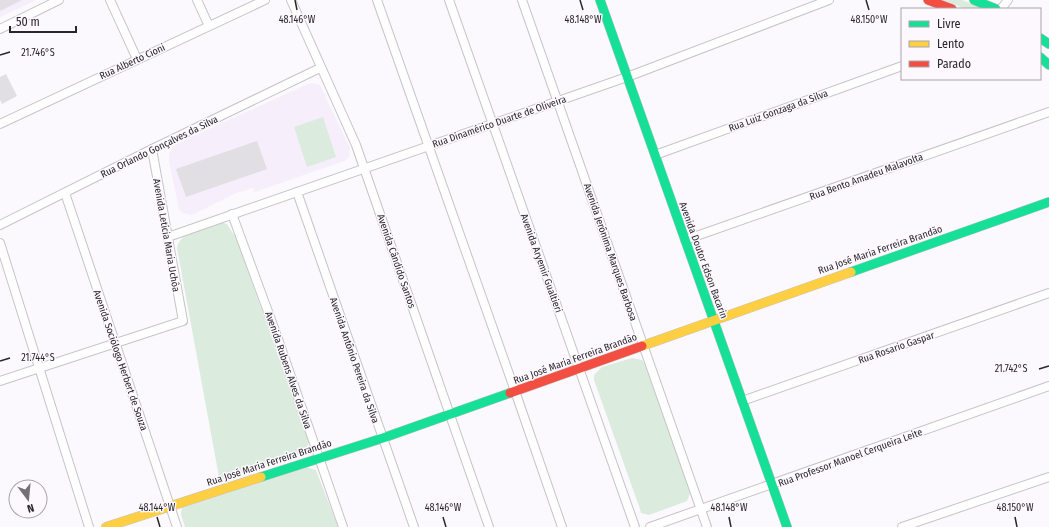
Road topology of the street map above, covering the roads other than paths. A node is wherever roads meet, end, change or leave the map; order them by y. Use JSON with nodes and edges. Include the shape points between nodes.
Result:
{"nodes":[{"id":1,"x":59,"y":0,"type":"edge"},
{"id":2,"x":110,"y":0,"type":"edge"},
{"id":3,"x":196,"y":0,"type":"edge"},
{"id":4,"x":265,"y":0,"type":"edge"},
{"id":5,"x":291,"y":0,"type":"edge"},
{"id":6,"x":377,"y":0,"type":"edge"},
{"id":7,"x":449,"y":0,"type":"edge"},
{"id":8,"x":522,"y":0,"type":"edge"},
{"id":9,"x":600,"y":0,"type":"edge"},
{"id":10,"x":828,"y":0,"type":"edge"},
{"id":11,"x":928,"y":0,"type":"edge"},
{"id":12,"x":974,"y":0,"type":"edge"},
{"id":13,"x":1008,"y":0,"type":"edge"},
{"id":14,"x":949,"y":8,"type":"edge"},
{"id":15,"x":994,"y":8,"type":"edge"},
{"id":16,"x":1002,"y":8,"type":"edge"},
{"id":17,"x":209,"y":26,"type":"junction"},
{"id":18,"x":0,"y":29,"type":"edge"},
{"id":19,"x":137,"y":58,"type":"junction"},
{"id":20,"x":1041,"y":58,"type":"edge"},
{"id":21,"x":1049,"y":65,"type":"edge"},
{"id":22,"x":901,"y":66,"type":"edge"},
{"id":23,"x":320,"y":68,"type":"junction"},
{"id":24,"x":627,"y":77,"type":"junction"},
{"id":25,"x":558,"y":101,"type":"junction"},
{"id":26,"x":1048,"y":111,"type":"edge"},
{"id":27,"x":0,"y":124,"type":"edge"},
{"id":28,"x":492,"y":124,"type":"junction"},
{"id":29,"x":428,"y":146,"type":"junction"},
{"id":30,"x":152,"y":149,"type":"junction"},
{"id":31,"x":655,"y":155,"type":"junction"},
{"id":32,"x":364,"y":168,"type":"junction"},
{"id":33,"x":65,"y":192,"type":"junction"},
{"id":34,"x":297,"y":192,"type":"junction"},
{"id":35,"x":1049,"y":202,"type":"edge"},
{"id":36,"x":232,"y":214,"type":"junction"},
{"id":37,"x":0,"y":225,"type":"edge"},
{"id":38,"x":168,"y":236,"type":"junction"},
{"id":39,"x":685,"y":240,"type":"junction"},
{"id":40,"x":0,"y":243,"type":"edge"},
{"id":41,"x":1049,"y":294,"type":"edge"},
{"id":42,"x":714,"y":320,"type":"junction"},
{"id":43,"x":115,"y":343,"type":"junction"},
{"id":44,"x":643,"y":345,"type":"junction"},
{"id":45,"x":39,"y":368,"type":"junction"},
{"id":46,"x":580,"y":368,"type":"junction"},
{"id":47,"x":0,"y":381,"type":"edge"},
{"id":48,"x":1049,"y":386,"type":"edge"},
{"id":49,"x":516,"y":391,"type":"junction"},
{"id":50,"x":742,"y":401,"type":"junction"},
{"id":51,"x":451,"y":414,"type":"junction"},
{"id":52,"x":383,"y":438,"type":"junction"},
{"id":53,"x":319,"y":458,"type":"junction"},
{"id":54,"x":1049,"y":477,"type":"edge"},
{"id":55,"x":772,"y":484,"type":"junction"},
{"id":56,"x":170,"y":505,"type":"junction"},
{"id":57,"x":701,"y":509,"type":"junction"},
{"id":58,"x":89,"y":527,"type":"edge"},
{"id":59,"x":106,"y":527,"type":"edge"},
{"id":60,"x":177,"y":527,"type":"edge"},
{"id":61,"x":343,"y":527,"type":"edge"},
{"id":62,"x":414,"y":527,"type":"edge"},
{"id":63,"x":489,"y":527,"type":"edge"},
{"id":64,"x":562,"y":527,"type":"edge"},
{"id":65,"x":635,"y":527,"type":"edge"},
{"id":66,"x":650,"y":527,"type":"edge"},
{"id":67,"x":707,"y":527,"type":"edge"},
{"id":68,"x":787,"y":527,"type":"edge"},
{"id":69,"x":902,"y":527,"type":"edge"}],
"edges":[{"from":1,"to":18,"type":"street"},
{"from":2,"to":19,"type":"street"},
{"from":3,"to":17,"type":"street"},
{"from":4,"to":17,"type":"street","name":"Rua Alberto Cioni"},
{"from":5,"to":23,"type":"street","name":"Avenida Cândido Santos"},
{"from":6,"to":29,"type":"street"},
{"from":7,"to":28,"type":"street","name":"Avenida Aryemir Gualtieri"},
{"from":8,"to":25,"type":"street","name":"Avenida Jerônima Marques Barbosa"},
{"from":9,"to":24,"type":"street","name":"Avenida Doutor Edson Bacarin"},
{"from":10,"to":24,"type":"street","name":"Rua Dinamérico Duarte de Oliveira"},
{"from":11,"to":14,"type":"street"},
{"from":12,"to":15,"type":"street"},
{"from":13,"to":16,"type":"street"},
{"from":17,"to":19,"type":"street","name":"Rua Alberto Cioni"},
{"from":19,"to":27,"type":"street","name":"Rua Alberto Cioni"},
{"from":20,"to":21,"type":"street"},
{"from":22,"to":31,"type":"street","name":"Rua Luiz Gonzaga da Silva"},
{"from":23,"to":30,"type":"street","name":"Rua Orlando Gonçalves da Silva"},
{"from":23,"to":32,"type":"street","name":"Avenida Cândido Santos"},
{"from":24,"to":25,"type":"street","name":"Rua Dinamérico Duarte de Oliveira"},
{"from":24,"to":31,"type":"street","name":"Avenida Doutor Edson Bacarin"},
{"from":25,"to":28,"type":"street","name":"Rua Dinamérico Duarte de Oliveira"},
{"from":25,"to":44,"type":"street","name":"Avenida Jerônima Marques Barbosa"},
{"from":26,"to":39,"type":"street","name":"Rua Bento Amadeu Malavolta"},
{"from":28,"to":29,"type":"street","name":"Rua Dinamérico Duarte de Oliveira"},
{"from":28,"to":46,"type":"street","name":"Avenida Aryemir Gualtieri"},
{"from":29,"to":32,"type":"street","name":"Rua Dinamérico Duarte de Oliveira"},
{"from":29,"to":49,"type":"street"},
{"from":30,"to":33,"type":"street","name":"Rua Orlando Gonçalves da Silva"},
{"from":30,"to":38,"type":"street","name":"Avenida Letícia Maria Uchôa"},
{"from":31,"to":39,"type":"street","name":"Avenida Doutor Edson Bacarin"},
{"from":32,"to":34,"type":"street","name":"Rua Dinamérico Duarte de Oliveira"},
{"from":32,"to":51,"type":"street","name":"Avenida Cândido Santos"},
{"from":33,"to":37,"type":"street","name":"Rua Orlando Gonçalves da Silva"},
{"from":33,"to":43,"type":"street","name":"Avenida Sociólogo Herbert de Souza"},
{"from":34,"to":36,"type":"street","name":"Rua Dinamérico Duarte de Oliveira"},
{"from":34,"to":52,"type":"street","name":"Avenida Antônio Pereira da Silva"},
{"from":35,"to":42,"type":"street","name":"Rua José Maria Ferreira Brandão"},
{"from":36,"to":38,"type":"street","name":"Rua Dinamérico Duarte de Oliveira"},
{"from":36,"to":53,"type":"street","name":"Avenida Rubens Alves da Silva"},
{"from":38,"to":43,"type":"street","name":"Avenida Letícia Maria Uchôa","via":[[183,322]]},
{"from":39,"to":42,"type":"street","name":"Avenida Doutor Edson Bacarin"},
{"from":40,"to":45,"type":"street"},
{"from":41,"to":50,"type":"street","name":"Rua Rosario Gaspar"},
{"from":42,"to":44,"type":"street","name":"Rua José Maria Ferreira Brandão"},
{"from":42,"to":50,"type":"street","name":"Avenida Doutor Edson Bacarin"},
{"from":43,"to":45,"type":"street"},
{"from":43,"to":56,"type":"street","name":"Avenida Sociólogo Herbert de Souza"},
{"from":44,"to":46,"type":"street","name":"Rua José Maria Ferreira Brandão"},
{"from":44,"to":57,"type":"street","name":"Avenida Jerônima Marques Barbosa"},
{"from":45,"to":47,"type":"street"},
{"from":45,"to":58,"type":"street"},
{"from":46,"to":49,"type":"street","name":"Rua José Maria Ferreira Brandão"},
{"from":46,"to":65,"type":"street","name":"Avenida Aryemir Gualtieri"},
{"from":48,"to":55,"type":"street","name":"Rua Professor Manoel Cerqueira Leite"},
{"from":49,"to":51,"type":"street","name":"Rua José Maria Ferreira Brandão"},
{"from":49,"to":64,"type":"street"},
{"from":50,"to":55,"type":"street","name":"Avenida Doutor Edson Bacarin"},
{"from":51,"to":52,"type":"street","name":"Rua José Maria Ferreira Brandão"},
{"from":51,"to":63,"type":"street","name":"Avenida Cândido Santos"},
{"from":52,"to":53,"type":"street","name":"Rua José Maria Ferreira Brandão"},
{"from":52,"to":62,"type":"street","name":"Avenida Antônio Pereira da Silva"},
{"from":53,"to":56,"type":"street","name":"Rua José Maria Ferreira Brandão"},
{"from":53,"to":61,"type":"street","name":"Avenida Rubens Alves da Silva"},
{"from":54,"to":69,"type":"street"},
{"from":55,"to":57,"type":"street","name":"Rua Professor Manoel Cerqueira Leite"},
{"from":55,"to":68,"type":"street","name":"Avenida Doutor Edson Bacarin"},
{"from":56,"to":59,"type":"street","name":"Rua José Maria Ferreira Brandão"},
{"from":56,"to":60,"type":"street","name":"Avenida Sociólogo Herbert de Souza"},
{"from":57,"to":66,"type":"street","name":"Rua Professor Manoel Cerqueira Leite"},
{"from":57,"to":67,"type":"street","name":"Avenida Jerônima Marques Barbosa"}]}
